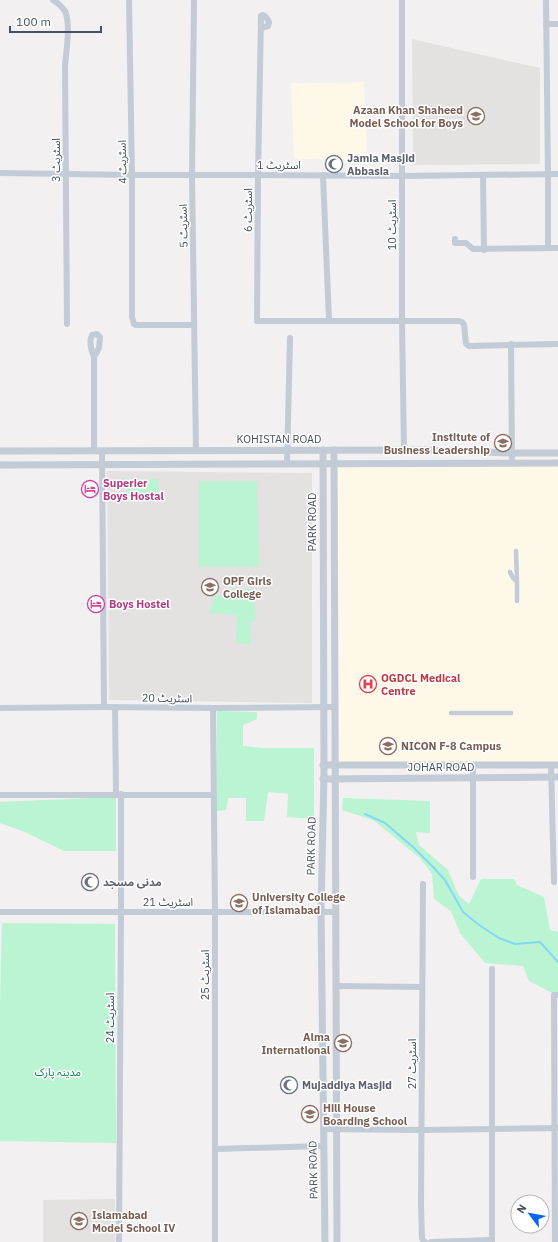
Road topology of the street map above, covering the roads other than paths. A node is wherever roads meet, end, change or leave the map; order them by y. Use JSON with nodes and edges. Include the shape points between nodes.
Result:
{"nodes":[{"id":1,"x":53,"y":0,"type":"edge"},
{"id":2,"x":129,"y":0,"type":"edge"},
{"id":3,"x":194,"y":0,"type":"edge"},
{"id":4,"x":402,"y":0,"type":"edge"},
{"id":5,"x":546,"y":0,"type":"edge"},
{"id":6,"x":546,"y":24,"type":"junction"},
{"id":7,"x":558,"y":24,"type":"edge"},
{"id":8,"x":261,"y":28,"type":"dead end"},
{"id":9,"x":0,"y":173,"type":"edge"},
{"id":10,"x":66,"y":174,"type":"junction"},
{"id":11,"x":548,"y":174,"type":"junction"},
{"id":12,"x":558,"y":174,"type":"edge"},
{"id":13,"x":132,"y":175,"type":"junction"},
{"id":14,"x":192,"y":175,"type":"junction"},
{"id":15,"x":258,"y":175,"type":"junction"},
{"id":16,"x":323,"y":175,"type":"junction"},
{"id":17,"x":483,"y":175,"type":"junction"},
{"id":18,"x":402,"y":176,"type":"junction"},
{"id":19,"x":455,"y":238,"type":"dead end"},
{"id":20,"x":548,"y":248,"type":"junction"},
{"id":21,"x":558,"y":248,"type":"edge"},
{"id":22,"x":484,"y":250,"type":"junction"},
{"id":23,"x":402,"y":320,"type":"junction"},
{"id":24,"x":329,"y":321,"type":"junction"},
{"id":25,"x":67,"y":324,"type":"dead end"},
{"id":26,"x":194,"y":325,"type":"junction"},
{"id":27,"x":290,"y":338,"type":"dead end"},
{"id":28,"x":511,"y":344,"type":"junction"},
{"id":29,"x":558,"y":344,"type":"edge"},
{"id":30,"x":94,"y":357,"type":"dead end"},
{"id":31,"x":287,"y":450,"type":"junction"},
{"id":32,"x":323,"y":450,"type":"junction"},
{"id":33,"x":334,"y":450,"type":"junction"},
{"id":34,"x":404,"y":450,"type":"junction"},
{"id":35,"x":426,"y":450,"type":"junction"},
{"id":36,"x":94,"y":451,"type":"junction"},
{"id":37,"x":102,"y":451,"type":"junction"},
{"id":38,"x":196,"y":451,"type":"junction"},
{"id":39,"x":0,"y":452,"type":"edge"},
{"id":40,"x":512,"y":453,"type":"junction"},
{"id":41,"x":558,"y":453,"type":"edge"},
{"id":42,"x":512,"y":463,"type":"junction"},
{"id":43,"x":558,"y":463,"type":"edge"},
{"id":44,"x":287,"y":464,"type":"junction"},
{"id":45,"x":323,"y":464,"type":"junction"},
{"id":46,"x":334,"y":464,"type":"junction"},
{"id":47,"x":404,"y":464,"type":"junction"},
{"id":48,"x":426,"y":464,"type":"junction"},
{"id":49,"x":0,"y":465,"type":"edge"},
{"id":50,"x":102,"y":465,"type":"junction"},
{"id":51,"x":516,"y":551,"type":"dead end"},
{"id":52,"x":510,"y":572,"type":"dead end"},
{"id":53,"x":517,"y":582,"type":"junction"},
{"id":54,"x":517,"y":602,"type":"dead end"},
{"id":55,"x":104,"y":707,"type":"junction"},
{"id":56,"x":115,"y":707,"type":"junction"},
{"id":57,"x":323,"y":707,"type":"junction"},
{"id":58,"x":335,"y":707,"type":"junction"},
{"id":59,"x":0,"y":708,"type":"edge"},
{"id":60,"x":213,"y":708,"type":"junction"},
{"id":61,"x":510,"y":713,"type":"dead end"},
{"id":62,"x":451,"y":714,"type":"dead end"},
{"id":63,"x":324,"y":765,"type":"junction"},
{"id":64,"x":335,"y":765,"type":"junction"},
{"id":65,"x":473,"y":765,"type":"junction"},
{"id":66,"x":554,"y":765,"type":"edge"},
{"id":67,"x":554,"y":777,"type":"edge"},
{"id":68,"x":335,"y":778,"type":"junction"},
{"id":69,"x":473,"y":778,"type":"junction"},
{"id":70,"x":324,"y":779,"type":"junction"},
{"id":71,"x":118,"y":794,"type":"junction"},
{"id":72,"x":0,"y":795,"type":"edge"},
{"id":73,"x":214,"y":795,"type":"junction"},
{"id":74,"x":473,"y":877,"type":"dead end"},
{"id":75,"x":554,"y":882,"type":"dead end"},
{"id":76,"x":423,"y":884,"type":"dead end"},
{"id":77,"x":321,"y":911,"type":"junction"},
{"id":78,"x":0,"y":912,"type":"edge"},
{"id":79,"x":121,"y":912,"type":"junction"},
{"id":80,"x":215,"y":912,"type":"junction"},
{"id":81,"x":336,"y":912,"type":"junction"},
{"id":82,"x":492,"y":968,"type":"dead end"},
{"id":83,"x":336,"y":986,"type":"junction"},
{"id":84,"x":422,"y":987,"type":"junction"},
{"id":85,"x":558,"y":995,"type":"edge"},
{"id":86,"x":558,"y":1019,"type":"edge"},
{"id":87,"x":554,"y":1025,"type":"junction"},
{"id":88,"x":324,"y":1128,"type":"junction"},
{"id":89,"x":336,"y":1128,"type":"junction"},
{"id":90,"x":492,"y":1128,"type":"junction"},
{"id":91,"x":556,"y":1128,"type":"edge"},
{"id":92,"x":422,"y":1130,"type":"junction"},
{"id":93,"x":324,"y":1146,"type":"junction"},
{"id":94,"x":215,"y":1149,"type":"junction"},
{"id":95,"x":492,"y":1241,"type":"edge"},
{"id":96,"x":119,"y":1242,"type":"edge"},
{"id":97,"x":215,"y":1242,"type":"edge"},
{"id":98,"x":325,"y":1242,"type":"edge"},
{"id":99,"x":337,"y":1242,"type":"edge"},
{"id":100,"x":425,"y":1242,"type":"edge"},
{"id":101,"x":431,"y":1242,"type":"edge"},
{"id":102,"x":555,"y":1242,"type":"edge"}],
"edges":[{"from":1,"to":10,"type":"street","name":"اسٹریٹ 3","via":[[64,10],[68,28],[65,66]]},
{"from":2,"to":13,"type":"street","name":"اسٹریٹ 4"},
{"from":3,"to":14,"type":"street","name":"اسٹریٹ 5"},
{"from":4,"to":18,"type":"street","name":"اسٹریٹ 10"},
{"from":5,"to":6,"type":"street"},
{"from":6,"to":7,"type":"street"},
{"from":6,"to":11,"type":"street"},
{"from":8,"to":15,"type":"street","name":"اسٹریٹ 6"},
{"from":9,"to":10,"type":"street","name":"اسٹریٹ 1"},
{"from":10,"to":13,"type":"street","name":"اسٹریٹ 1"},
{"from":10,"to":25,"type":"street","name":"اسٹریٹ 3"},
{"from":11,"to":12,"type":"street","name":"اسٹریٹ 1"},
{"from":11,"to":17,"type":"street","name":"اسٹریٹ 1"},
{"from":11,"to":20,"type":"street"},
{"from":13,"to":14,"type":"street","name":"اسٹریٹ 1"},
{"from":13,"to":26,"type":"street","name":"اسٹریٹ 4","via":[[134,324]]},
{"from":14,"to":15,"type":"street","name":"اسٹریٹ 1"},
{"from":14,"to":26,"type":"street","name":"اسٹریٹ 5"},
{"from":15,"to":16,"type":"street","name":"اسٹریٹ 1"},
{"from":15,"to":24,"type":"street","name":"اسٹریٹ 6","via":[[257,321]]},
{"from":16,"to":18,"type":"street","name":"اسٹریٹ 1"},
{"from":16,"to":24,"type":"street"},
{"from":17,"to":18,"type":"street","name":"اسٹریٹ 1"},
{"from":17,"to":22,"type":"street"},
{"from":18,"to":23,"type":"street","name":"اسٹریٹ 10"},
{"from":19,"to":22,"type":"street","via":[[455,243],[466,243],[473,249]]},
{"from":20,"to":21,"type":"street"},
{"from":20,"to":22,"type":"street"},
{"from":23,"to":24,"type":"street"},
{"from":23,"to":28,"type":"street","via":[[459,321],[464,325],[466,344],[469,346]]},
{"from":23,"to":34,"type":"street","name":"اسٹریٹ 10"},
{"from":26,"to":38,"type":"street","name":"اسٹریٹ 5"},
{"from":27,"to":31,"type":"street"},
{"from":28,"to":29,"type":"street"},
{"from":28,"to":40,"type":"street"},
{"from":30,"to":36,"type":"street"},
{"from":31,"to":32,"type":"street","name":"KOHISTAN ROAD"},
{"from":31,"to":38,"type":"street","name":"KOHISTAN ROAD"},
{"from":31,"to":44,"type":"street"},
{"from":32,"to":33,"type":"street","name":"KOHISTAN ROAD"},
{"from":32,"to":45,"type":"street","name":"PARK ROAD"},
{"from":33,"to":34,"type":"street","name":"KOHISTAN ROAD"},
{"from":33,"to":46,"type":"street","name":"PARK ROAD"},
{"from":34,"to":35,"type":"street","name":"KOHISTAN ROAD"},
{"from":34,"to":47,"type":"street"},
{"from":35,"to":40,"type":"street","name":"KOHISTAN ROAD"},
{"from":35,"to":48,"type":"street"},
{"from":36,"to":37,"type":"street","name":"KOHISTAN ROAD"},
{"from":36,"to":39,"type":"street","name":"KOHISTAN ROAD"},
{"from":37,"to":38,"type":"street","name":"KOHISTAN ROAD"},
{"from":37,"to":50,"type":"street"},
{"from":40,"to":41,"type":"street","name":"KOHISTAN ROAD"},
{"from":40,"to":42,"type":"street"},
{"from":42,"to":43,"type":"street"},
{"from":42,"to":48,"type":"street"},
{"from":44,"to":45,"type":"street"},
{"from":44,"to":50,"type":"street"},
{"from":45,"to":46,"type":"street"},
{"from":45,"to":57,"type":"street","name":"PARK ROAD"},
{"from":46,"to":47,"type":"street"},
{"from":46,"to":58,"type":"street","name":"PARK ROAD"},
{"from":47,"to":48,"type":"street"},
{"from":49,"to":50,"type":"street"},
{"from":50,"to":55,"type":"street"},
{"from":51,"to":53,"type":"street"},
{"from":52,"to":53,"type":"street"},
{"from":53,"to":54,"type":"street"},
{"from":55,"to":56,"type":"street","name":"اسٹریٹ 20"},
{"from":55,"to":59,"type":"street","name":"اسٹریٹ 20"},
{"from":56,"to":60,"type":"street","name":"اسٹریٹ 20"},
{"from":56,"to":71,"type":"street","name":"اسٹریٹ 24"},
{"from":57,"to":58,"type":"street","name":"اسٹریٹ 20"},
{"from":57,"to":60,"type":"street","name":"اسٹریٹ 20"},
{"from":57,"to":63,"type":"street","name":"PARK ROAD"},
{"from":58,"to":64,"type":"street","name":"PARK ROAD"},
{"from":60,"to":73,"type":"street","name":"اسٹریٹ 25"},
{"from":61,"to":62,"type":"street"},
{"from":63,"to":64,"type":"street","name":"JOHAR ROAD"},
{"from":63,"to":70,"type":"street","name":"PARK ROAD"},
{"from":64,"to":65,"type":"street","name":"JOHAR ROAD"},
{"from":64,"to":68,"type":"street","name":"PARK ROAD"},
{"from":65,"to":66,"type":"street","name":"JOHAR ROAD"},
{"from":65,"to":69,"type":"street"},
{"from":66,"to":67,"type":"street"},
{"from":67,"to":69,"type":"street","name":"JOHAR ROAD"},
{"from":67,"to":75,"type":"street"},
{"from":68,"to":69,"type":"street","name":"JOHAR ROAD"},
{"from":68,"to":70,"type":"street","name":"JOHAR ROAD"},
{"from":68,"to":81,"type":"street","name":"PARK ROAD"},
{"from":69,"to":74,"type":"street"},
{"from":70,"to":77,"type":"street","name":"PARK ROAD"},
{"from":71,"to":72,"type":"street"},
{"from":71,"to":73,"type":"street"},
{"from":71,"to":79,"type":"street","name":"اسٹریٹ 24"},
{"from":73,"to":80,"type":"street","name":"اسٹریٹ 25"},
{"from":76,"to":84,"type":"street","name":"اسٹریٹ 27"},
{"from":77,"to":80,"type":"street","name":"اسٹریٹ 21"},
{"from":77,"to":81,"type":"street","name":"اسٹریٹ 21"},
{"from":77,"to":88,"type":"street","name":"PARK ROAD"},
{"from":78,"to":79,"type":"street","name":"اسٹریٹ 21"},
{"from":79,"to":80,"type":"street","name":"اسٹریٹ 21"},
{"from":79,"to":96,"type":"street","name":"اسٹریٹ 24"},
{"from":80,"to":94,"type":"street","name":"اسٹریٹ 25"},
{"from":81,"to":83,"type":"street","name":"PARK ROAD"},
{"from":82,"to":90,"type":"street"},
{"from":83,"to":84,"type":"street"},
{"from":83,"to":89,"type":"street","name":"PARK ROAD"},
{"from":84,"to":92,"type":"street","name":"اسٹریٹ 27"},
{"from":85,"to":87,"type":"street","via":[[554,996]]},
{"from":86,"to":87,"type":"street"},
{"from":87,"to":91,"type":"street"},
{"from":88,"to":89,"type":"street"},
{"from":88,"to":93,"type":"street","name":"PARK ROAD"},
{"from":89,"to":92,"type":"street"},
{"from":89,"to":99,"type":"street","name":"PARK ROAD"},
{"from":90,"to":91,"type":"street"},
{"from":90,"to":92,"type":"street"},
{"from":90,"to":95,"type":"street"},
{"from":91,"to":102,"type":"street"},
{"from":92,"to":100,"type":"street","name":"اسٹریٹ 27","via":[[422,1239]]},
{"from":93,"to":94,"type":"street"},
{"from":93,"to":98,"type":"street","name":"PARK ROAD"},
{"from":94,"to":97,"type":"street","name":"اسٹریٹ 25"},
{"from":95,"to":101,"type":"street"}]}
